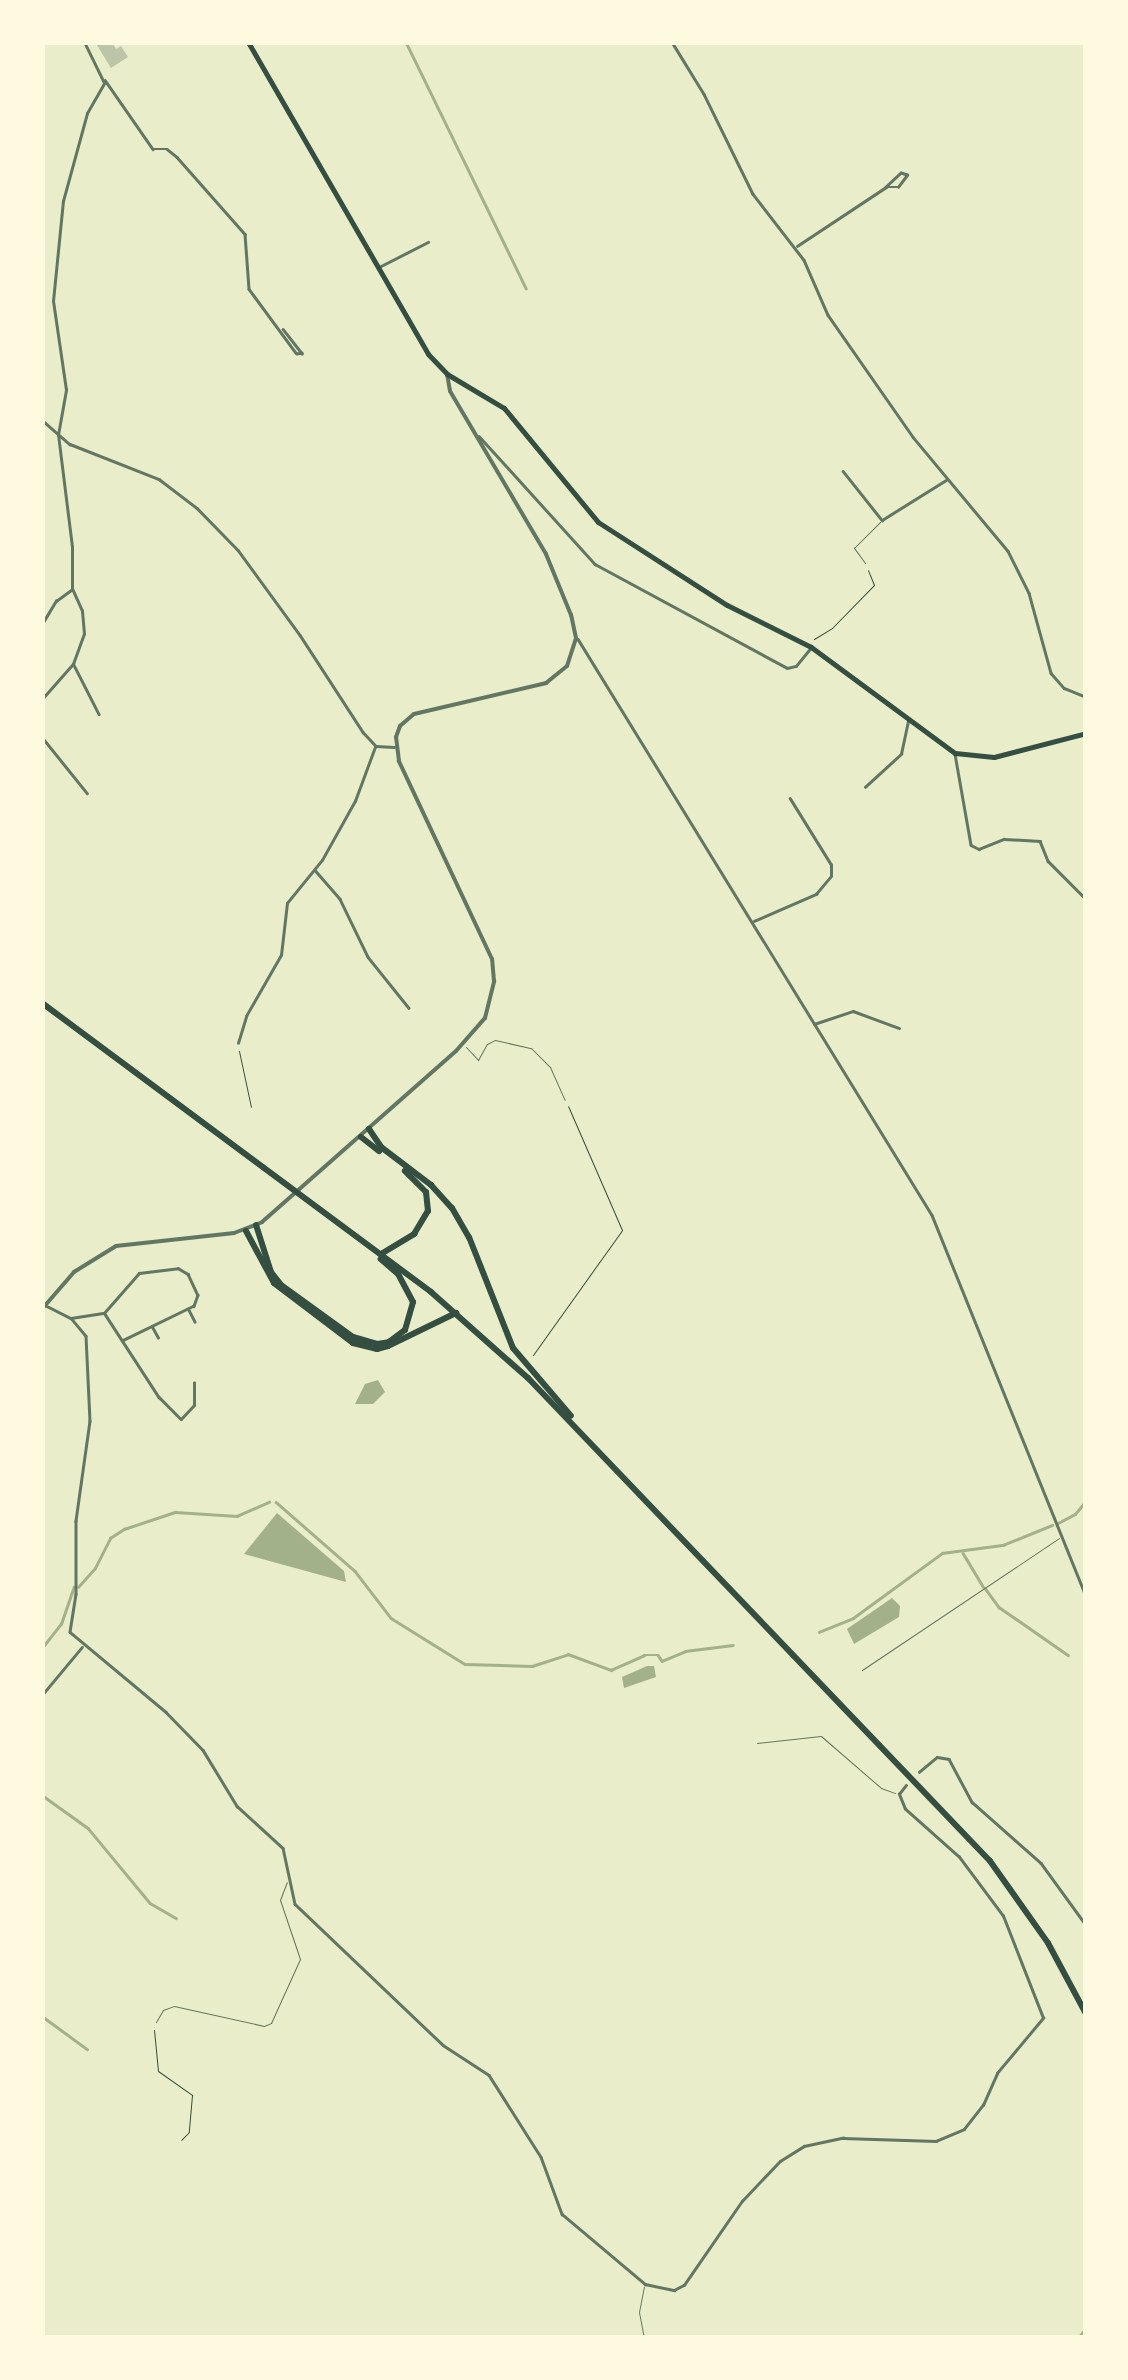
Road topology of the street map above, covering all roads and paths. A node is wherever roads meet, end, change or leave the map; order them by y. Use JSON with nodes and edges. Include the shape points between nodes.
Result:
{"nodes":[{"id":1,"x":84,"y":42,"type":"edge"},
{"id":2,"x":248,"y":42,"type":"edge"},
{"id":3,"x":672,"y":42,"type":"edge"},
{"id":4,"x":104,"y":78,"type":"junction"},
{"id":5,"x":886,"y":187,"type":"dead end"},
{"id":6,"x":428,"y":242,"type":"dead end"},
{"id":7,"x":796,"y":247,"type":"junction"},
{"id":8,"x":378,"y":268,"type":"junction"},
{"id":9,"x":296,"y":354,"type":"dead end"},
{"id":10,"x":447,"y":374,"type":"junction"},
{"id":11,"x":42,"y":420,"type":"edge"},
{"id":12,"x":58,"y":435,"type":"junction"},
{"id":13,"x":478,"y":435,"type":"junction"},
{"id":14,"x":843,"y":472,"type":"dead end"},
{"id":15,"x":948,"y":478,"type":"junction"},
{"id":16,"x":882,"y":520,"type":"junction"},
{"id":17,"x":865,"y":563,"type":"joint"},
{"id":18,"x":72,"y":589,"type":"junction"},
{"id":19,"x":42,"y":624,"type":"edge"},
{"id":20,"x":576,"y":638,"type":"junction"},
{"id":21,"x":810,"y":646,"type":"junction"},
{"id":22,"x":575,"y":647,"type":"junction"},
{"id":23,"x":589,"y":655,"type":"junction"},
{"id":24,"x":73,"y":664,"type":"junction"},
{"id":25,"x":42,"y":698,"type":"edge"},
{"id":26,"x":1086,"y":698,"type":"edge"},
{"id":27,"x":99,"y":714,"type":"dead end"},
{"id":28,"x":908,"y":721,"type":"junction"},
{"id":29,"x":1086,"y":733,"type":"edge"},
{"id":30,"x":42,"y":737,"type":"edge"},
{"id":31,"x":376,"y":746,"type":"junction"},
{"id":32,"x":395,"y":746,"type":"junction"},
{"id":33,"x":955,"y":752,"type":"junction"},
{"id":34,"x":865,"y":787,"type":"dead end"},
{"id":35,"x":87,"y":793,"type":"dead end"},
{"id":36,"x":790,"y":798,"type":"dead end"},
{"id":37,"x":314,"y":868,"type":"junction"},
{"id":38,"x":1086,"y":898,"type":"edge"},
{"id":39,"x":752,"y":922,"type":"junction"},
{"id":40,"x":42,"y":1003,"type":"edge"},
{"id":41,"x":409,"y":1008,"type":"dead end"},
{"id":42,"x":813,"y":1025,"type":"junction"},
{"id":43,"x":899,"y":1028,"type":"dead end"},
{"id":44,"x":238,"y":1043,"type":"joint"},
{"id":45,"x":464,"y":1044,"type":"junction"},
{"id":46,"x":566,"y":1100,"type":"joint"},
{"id":47,"x":252,"y":1106,"type":"dead end"},
{"id":48,"x":369,"y":1130,"type":"junction"},
{"id":49,"x":360,"y":1137,"type":"junction"},
{"id":50,"x":256,"y":1226,"type":"junction"},
{"id":51,"x":246,"y":1230,"type":"junction"},
{"id":52,"x":378,"y":1252,"type":"junction"},
{"id":53,"x":44,"y":1307,"type":"edge"},
{"id":54,"x":189,"y":1310,"type":"junction"},
{"id":55,"x":104,"y":1313,"type":"junction"},
{"id":56,"x":456,"y":1313,"type":"junction"},
{"id":57,"x":72,"y":1318,"type":"junction"},
{"id":58,"x":195,"y":1322,"type":"dead end"},
{"id":59,"x":152,"y":1326,"type":"junction"},
{"id":60,"x":158,"y":1338,"type":"dead end"},
{"id":61,"x":124,"y":1340,"type":"junction"},
{"id":62,"x":531,"y":1357,"type":"dead end"},
{"id":63,"x":194,"y":1383,"type":"dead end"},
{"id":64,"x":582,"y":1434,"type":"junction"},
{"id":65,"x":1062,"y":1536,"type":"junction"},
{"id":66,"x":1086,"y":1597,"type":"edge"},
{"id":67,"x":83,"y":1646,"type":"junction"},
{"id":68,"x":862,"y":1670,"type":"dead end"},
{"id":69,"x":42,"y":1695,"type":"edge"},
{"id":70,"x":757,"y":1743,"type":"dead end"},
{"id":71,"x":919,"y":1772,"type":"dead end"},
{"id":72,"x":906,"y":1785,"type":"dead end"},
{"id":73,"x":898,"y":1794,"type":"junction"},
{"id":74,"x":287,"y":1882,"type":"junction"},
{"id":75,"x":1086,"y":1925,"type":"edge"},
{"id":76,"x":1086,"y":2014,"type":"edge"},
{"id":77,"x":156,"y":2022,"type":"joint"},
{"id":78,"x":182,"y":2140,"type":"dead end"},
{"id":79,"x":644,"y":2285,"type":"junction"},
{"id":80,"x":644,"y":2338,"type":"edge"}],
"edges":[{"from":1,"to":4,"type":"street"},
{"from":2,"to":8,"type":"main road"},
{"from":3,"to":7,"type":"street","via":[[754,194]]},
{"from":4,"to":9,"type":"street","via":[[153,149],[177,156],[245,234],[249,289]]},
{"from":4,"to":12,"type":"street","via":[[87,113],[60,216],[53,302],[66,390]]},
{"from":5,"to":7,"type":"street"},
{"from":6,"to":8,"type":"street"},
{"from":7,"to":15,"type":"street","via":[[828,315]]},
{"from":8,"to":10,"type":"main road","via":[[428,354]]},
{"from":10,"to":13,"type":"street","via":[[450,391]]},
{"from":10,"to":21,"type":"main road","via":[[504,408],[558,479],[612,533],[727,605]]},
{"from":11,"to":12,"type":"street"},
{"from":12,"to":18,"type":"street"},
{"from":12,"to":31,"type":"street","via":[[159,479],[213,523]]},
{"from":13,"to":20,"type":"street","via":[[546,554]]},
{"from":13,"to":21,"type":"street","via":[[595,564],[787,668]]},
{"from":14,"to":16,"type":"street"},
{"from":15,"to":16,"type":"street"},
{"from":15,"to":26,"type":"street","via":[[1017,566],[1050,673]]},
{"from":16,"to":17,"type":"lane","via":[[854,548]]},
{"from":17,"to":21,"type":"path","via":[[874,586]]},
{"from":18,"to":19,"type":"street"},
{"from":18,"to":24,"type":"street","via":[[84,634]]},
{"from":20,"to":22,"type":"street"},
{"from":20,"to":23,"type":"street"},
{"from":21,"to":28,"type":"main road"},
{"from":22,"to":23,"type":"street"},
{"from":22,"to":32,"type":"street","via":[[546,683],[414,714],[400,726]]},
{"from":23,"to":39,"type":"street"},
{"from":24,"to":25,"type":"street"},
{"from":24,"to":27,"type":"street"},
{"from":28,"to":33,"type":"main road"},
{"from":28,"to":34,"type":"street","via":[[901,754]]},
{"from":29,"to":33,"type":"main road","via":[[994,757]]},
{"from":30,"to":35,"type":"street"},
{"from":31,"to":32,"type":"street"},
{"from":31,"to":37,"type":"street","via":[[355,801]]},
{"from":32,"to":45,"type":"street","via":[[492,959],[492,999]]},
{"from":33,"to":38,"type":"street","via":[[971,845],[1040,841],[1048,861]]},
{"from":36,"to":39,"type":"street","via":[[832,876],[816,894]]},
{"from":37,"to":41,"type":"street","via":[[340,899],[368,958]]},
{"from":37,"to":44,"type":"street","via":[[287,904],[281,955]]},
{"from":39,"to":42,"type":"street"},
{"from":40,"to":52,"type":"highway"},
{"from":42,"to":43,"type":"street","via":[[853,1012]]},
{"from":42,"to":65,"type":"street","via":[[939,1228]]},
{"from":44,"to":47,"type":"path"},
{"from":45,"to":46,"type":"lane","via":[[478,1060],[495,1040],[531,1048],[550,1067]]},
{"from":45,"to":48,"type":"street"},
{"from":46,"to":62,"type":"path","via":[[622,1230]]},
{"from":48,"to":49,"type":"street"},
{"from":48,"to":64,"type":"highway","via":[[452,1208],[513,1348]]},
{"from":49,"to":50,"type":"street"},
{"from":49,"to":52,"type":"highway","via":[[415,1179],[428,1198],[419,1229]]},
{"from":50,"to":51,"type":"street"},
{"from":50,"to":52,"type":"highway","via":[[282,1285],[353,1336],[376,1344],[405,1330],[414,1302]]},
{"from":51,"to":53,"type":"street","via":[[116,1246],[74,1272]]},
{"from":51,"to":56,"type":"highway","via":[[282,1292],[353,1343],[388,1346]]},
{"from":52,"to":56,"type":"highway"},
{"from":53,"to":57,"type":"street"},
{"from":54,"to":55,"type":"street","via":[[198,1295],[178,1268],[135,1275]]},
{"from":54,"to":58,"type":"street"},
{"from":54,"to":59,"type":"street"},
{"from":55,"to":57,"type":"street"},
{"from":55,"to":61,"type":"street"},
{"from":56,"to":64,"type":"highway"},
{"from":57,"to":67,"type":"street","via":[[86,1336],[90,1421],[68,1627]]},
{"from":59,"to":60,"type":"street"},
{"from":59,"to":61,"type":"street"},
{"from":61,"to":63,"type":"street","via":[[146,1380],[181,1419],[194,1405]]},
{"from":64,"to":76,"type":"highway","via":[[990,1861],[1048,1943]]},
{"from":65,"to":66,"type":"street"},
{"from":65,"to":68,"type":"lane"},
{"from":67,"to":69,"type":"street"},
{"from":67,"to":74,"type":"street","via":[[203,1750],[237,1806],[283,1848]]},
{"from":70,"to":73,"type":"lane","via":[[821,1736],[880,1788]]},
{"from":71,"to":75,"type":"street","via":[[937,1757],[948,1759],[972,1802],[1042,1863]]},
{"from":72,"to":73,"type":"street"},
{"from":73,"to":79,"type":"street","via":[[1004,1916],[1043,2018],[997,2072],[975,2118],[950,2137],[843,2138],[793,2151],[742,2201],[684,2286]]},
{"from":74,"to":77,"type":"lane","via":[[280,1900],[300,1958],[271,2023],[174,2006]]},
{"from":74,"to":79,"type":"street","via":[[295,1904],[340,1950],[444,2046],[489,2074],[541,2157],[570,2224]]},
{"from":77,"to":78,"type":"path","via":[[158,2071],[192,2095],[189,2132]]},
{"from":79,"to":80,"type":"lane"}]}
